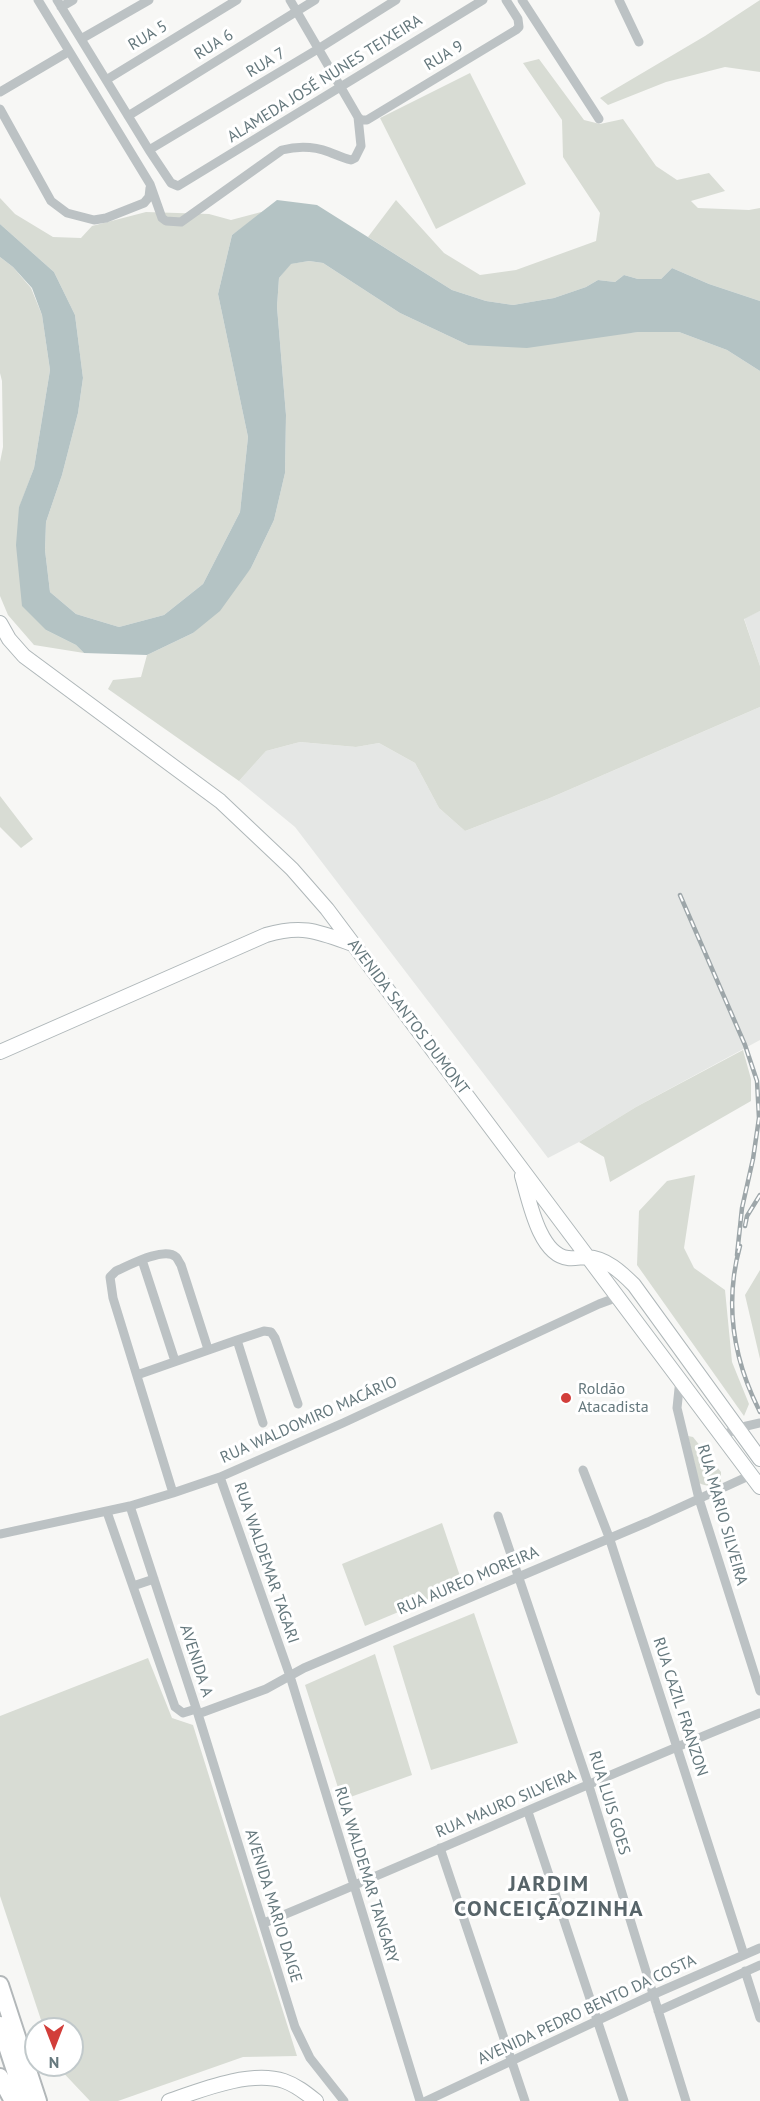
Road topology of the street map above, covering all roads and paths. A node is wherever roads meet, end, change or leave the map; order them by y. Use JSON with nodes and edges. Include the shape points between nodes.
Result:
{"nodes":[{"id":1,"x":38,"y":0,"type":"edge"},
{"id":2,"x":73,"y":0,"type":"edge"},
{"id":3,"x":149,"y":0,"type":"edge"},
{"id":4,"x":237,"y":0,"type":"edge"},
{"id":5,"x":290,"y":0,"type":"edge"},
{"id":6,"x":315,"y":0,"type":"edge"},
{"id":7,"x":396,"y":0,"type":"edge"},
{"id":8,"x":483,"y":0,"type":"edge"},
{"id":9,"x":506,"y":0,"type":"edge"},
{"id":10,"x":522,"y":0,"type":"edge"},
{"id":11,"x":619,"y":0,"type":"edge"},
{"id":12,"x":59,"y":4,"type":"edge"},
{"id":13,"x":297,"y":11,"type":"junction"},
{"id":14,"x":81,"y":39,"type":"junction"},
{"id":15,"x":639,"y":42,"type":"dead end"},
{"id":16,"x":318,"y":49,"type":"junction"},
{"id":17,"x":68,"y":52,"type":"junction"},
{"id":18,"x":106,"y":80,"type":"junction"},
{"id":19,"x":340,"y":86,"type":"junction"},
{"id":20,"x":0,"y":92,"type":"edge"},
{"id":21,"x":0,"y":109,"type":"edge"},
{"id":22,"x":128,"y":116,"type":"junction"},
{"id":23,"x":358,"y":117,"type":"junction"},
{"id":24,"x":599,"y":119,"type":"dead end"},
{"id":25,"x":149,"y":150,"type":"junction"},
{"id":26,"x":150,"y":184,"type":"junction"},
{"id":27,"x":0,"y":622,"type":"edge"},
{"id":28,"x":355,"y":945,"type":"junction"},
{"id":29,"x":0,"y":1052,"type":"edge"},
{"id":30,"x":520,"y":1169,"type":"junction"},
{"id":31,"x":588,"y":1257,"type":"junction"},
{"id":32,"x":142,"y":1260,"type":"junction"},
{"id":33,"x":618,"y":1297,"type":"junction"},
{"id":34,"x":237,"y":1340,"type":"junction"},
{"id":35,"x":208,"y":1349,"type":"junction"},
{"id":36,"x":176,"y":1361,"type":"junction"},
{"id":37,"x":137,"y":1375,"type":"junction"},
{"id":38,"x":680,"y":1380,"type":"junction"},
{"id":39,"x":298,"y":1404,"type":"dead end"},
{"id":40,"x":760,"y":1423,"type":"edge"},
{"id":41,"x":263,"y":1424,"type":"dead end"},
{"id":42,"x":738,"y":1428,"type":"junction"},
{"id":43,"x":722,"y":1436,"type":"junction"},
{"id":44,"x":760,"y":1459,"type":"edge"},
{"id":45,"x":583,"y":1470,"type":"dead end"},
{"id":46,"x":755,"y":1473,"type":"edge"},
{"id":47,"x":220,"y":1477,"type":"junction"},
{"id":48,"x":760,"y":1488,"type":"edge"},
{"id":49,"x":173,"y":1494,"type":"junction"},
{"id":50,"x":699,"y":1499,"type":"junction"},
{"id":51,"x":130,"y":1506,"type":"junction"},
{"id":52,"x":107,"y":1512,"type":"junction"},
{"id":53,"x":498,"y":1516,"type":"dead end"},
{"id":54,"x":0,"y":1534,"type":"edge"},
{"id":55,"x":609,"y":1537,"type":"junction"},
{"id":56,"x":518,"y":1575,"type":"junction"},
{"id":57,"x":154,"y":1580,"type":"junction"},
{"id":58,"x":133,"y":1586,"type":"junction"},
{"id":59,"x":171,"y":1630,"type":"junction"},
{"id":60,"x":151,"y":1637,"type":"junction"},
{"id":61,"x":283,"y":1659,"type":"joint"},
{"id":62,"x":290,"y":1676,"type":"junction"},
{"id":63,"x":760,"y":1691,"type":"edge"},
{"id":64,"x":197,"y":1711,"type":"junction"},
{"id":65,"x":760,"y":1713,"type":"edge"},
{"id":66,"x":676,"y":1747,"type":"junction"},
{"id":67,"x":589,"y":1786,"type":"junction"},
{"id":68,"x":528,"y":1812,"type":"junction"},
{"id":69,"x":440,"y":1848,"type":"junction"},
{"id":70,"x":353,"y":1887,"type":"junction"},
{"id":71,"x":264,"y":1923,"type":"junction"},
{"id":72,"x":760,"y":1948,"type":"edge"},
{"id":73,"x":744,"y":1955,"type":"junction"},
{"id":74,"x":760,"y":1965,"type":"edge"},
{"id":75,"x":745,"y":1971,"type":"junction"},
{"id":76,"x":0,"y":1985,"type":"edge"},
{"id":77,"x":652,"y":1995,"type":"junction"},
{"id":78,"x":658,"y":2011,"type":"junction"},
{"id":79,"x":760,"y":2018,"type":"edge"},
{"id":80,"x":597,"y":2022,"type":"junction"},
{"id":81,"x":0,"y":2025,"type":"edge"},
{"id":82,"x":512,"y":2061,"type":"junction"},
{"id":83,"x":0,"y":2077,"type":"edge"},
{"id":84,"x":13,"y":2101,"type":"edge"},
{"id":85,"x":25,"y":2101,"type":"edge"},
{"id":86,"x":38,"y":2101,"type":"edge"},
{"id":87,"x":169,"y":2101,"type":"edge"},
{"id":88,"x":316,"y":2101,"type":"edge"},
{"id":89,"x":344,"y":2101,"type":"edge"},
{"id":90,"x":420,"y":2101,"type":"edge"},
{"id":91,"x":426,"y":2101,"type":"edge"},
{"id":92,"x":525,"y":2101,"type":"edge"},
{"id":93,"x":624,"y":2101,"type":"edge"},
{"id":94,"x":686,"y":2101,"type":"edge"}],
"edges":[{"from":1,"to":17,"type":"street"},
{"from":2,"to":12,"type":"street"},
{"from":3,"to":14,"type":"street"},
{"from":4,"to":18,"type":"street","name":"RUA 5"},
{"from":5,"to":13,"type":"street"},
{"from":6,"to":13,"type":"street","name":"RUA 6"},
{"from":7,"to":16,"type":"street","name":"RUA 7"},
{"from":8,"to":19,"type":"street","name":"ALAMEDA JOSÉ NUNES TEIXEIRA"},
{"from":9,"to":23,"type":"street","name":"RUA 9","via":[[518,19],[516,30],[367,120]]},
{"from":10,"to":24,"type":"street"},
{"from":11,"to":15,"type":"street"},
{"from":12,"to":14,"type":"street"},
{"from":13,"to":16,"type":"street"},
{"from":13,"to":22,"type":"street","name":"RUA 6"},
{"from":14,"to":18,"type":"street"},
{"from":16,"to":19,"type":"street"},
{"from":16,"to":25,"type":"street","name":"RUA 7"},
{"from":17,"to":20,"type":"street"},
{"from":17,"to":26,"type":"street"},
{"from":18,"to":22,"type":"street"},
{"from":19,"to":23,"type":"street"},
{"from":19,"to":25,"type":"street","name":"ALAMEDA JOSÉ NUNES TEIXEIRA","via":[[183,184],[171,183]]},
{"from":21,"to":26,"type":"street","via":[[51,201],[67,213],[94,220],[106,218],[144,203]]},
{"from":22,"to":25,"type":"street"},
{"from":23,"to":26,"type":"street","via":[[361,146],[356,158],[341,158],[310,147],[282,150],[181,222],[162,218]]},
{"from":27,"to":28,"type":"main road","name":"AVENIDA SANTOS DUMONT","via":[[24,656],[220,801],[299,877]]},
{"from":28,"to":29,"type":"main road","via":[[315,930],[266,935]]},
{"from":28,"to":30,"type":"main road","name":"AVENIDA SANTOS DUMONT"},
{"from":30,"to":31,"type":"main road","name":"AVENIDA SANTOS DUMONT"},
{"from":30,"to":31,"type":"main road","via":[[535,1221],[552,1249],[569,1259]]},
{"from":31,"to":33,"type":"main road","name":"AVENIDA SANTOS DUMONT"},
{"from":31,"to":42,"type":"main road","via":[[615,1267],[634,1285]]},
{"from":32,"to":35,"type":"street","via":[[160,1253],[175,1256]]},
{"from":32,"to":36,"type":"street"},
{"from":32,"to":37,"type":"street","via":[[110,1277]]},
{"from":33,"to":38,"type":"main road","name":"AVENIDA SANTOS DUMONT"},
{"from":33,"to":47,"type":"street","name":"RUA WALDOMIRO MACÁRIO"},
{"from":34,"to":35,"type":"street"},
{"from":34,"to":39,"type":"street","via":[[271,1332]]},
{"from":34,"to":41,"type":"street"},
{"from":35,"to":36,"type":"street"},
{"from":36,"to":37,"type":"street"},
{"from":37,"to":49,"type":"street"},
{"from":38,"to":43,"type":"main road","name":"AVENIDA SANTOS DUMONT"},
{"from":38,"to":50,"type":"street","name":"RUA MARIO SILVEIRA","via":[[677,1408]]},
{"from":40,"to":42,"type":"street"},
{"from":42,"to":43,"type":"street"},
{"from":42,"to":44,"type":"main road"},
{"from":43,"to":46,"type":"main road","name":"AVENIDA SANTOS DUMONT"},
{"from":45,"to":55,"type":"street","name":"RUA CAZIL FRANZON"},
{"from":46,"to":48,"type":"main road","name":"AVENIDA SANTOS DUMONT"},
{"from":46,"to":50,"type":"street","name":"RUA AUREO MOREIRA"},
{"from":47,"to":49,"type":"street","name":"RUA WALDOMIRO MACÁRIO"},
{"from":47,"to":61,"type":"street","name":"RUA WALDEMAR TAGARI"},
{"from":49,"to":51,"type":"street","name":"RUA WALDOMIRO MACÁRIO"},
{"from":50,"to":55,"type":"street","name":"RUA AUREO MOREIRA"},
{"from":50,"to":63,"type":"street","name":"RUA MARIO SILVEIRA"},
{"from":51,"to":52,"type":"street","name":"RUA WALDOMIRO MACÁRIO"},
{"from":51,"to":57,"type":"street","name":"AVENIDA A"},
{"from":52,"to":54,"type":"street","name":"RUA WALDOMIRO MACÁRIO"},
{"from":52,"to":58,"type":"street","name":"AVENIDA A"},
{"from":53,"to":56,"type":"street","name":"RUA LUIS GOES"},
{"from":55,"to":56,"type":"street","name":"RUA AUREO MOREIRA"},
{"from":55,"to":66,"type":"street","name":"RUA CAZIL FRANZON"},
{"from":56,"to":62,"type":"street","name":"RUA AUREO MOREIRA"},
{"from":56,"to":67,"type":"street","name":"RUA LUIS GOES"},
{"from":57,"to":58,"type":"street"},
{"from":57,"to":59,"type":"street","name":"AVENIDA A"},
{"from":58,"to":60,"type":"street","name":"AVENIDA A"},
{"from":59,"to":60,"type":"street"},
{"from":59,"to":64,"type":"street","name":"AVENIDA A"},
{"from":60,"to":64,"type":"street","name":"AVENIDA A","via":[[175,1707],[183,1713]]},
{"from":61,"to":62,"type":"street","name":"RUA WALDEMAR TANGARY"},
{"from":62,"to":64,"type":"street","name":"RUA AUREO MOREIRA","via":[[266,1689]]},
{"from":62,"to":70,"type":"street","name":"RUA WALDEMAR TANGARY"},
{"from":64,"to":71,"type":"street","name":"AVENIDA MARIO DAIGE"},
{"from":65,"to":66,"type":"street","name":"RUA MAURO SILVEIRA"},
{"from":66,"to":67,"type":"street","name":"RUA MAURO SILVEIRA"},
{"from":66,"to":73,"type":"street","name":"RUA CAZIL FRANZON"},
{"from":67,"to":68,"type":"street","name":"RUA MAURO SILVEIRA"},
{"from":67,"to":77,"type":"street","name":"RUA LUIS GOES"},
{"from":68,"to":69,"type":"street","name":"RUA MAURO SILVEIRA"},
{"from":68,"to":80,"type":"street"},
{"from":69,"to":70,"type":"street","name":"RUA MAURO SILVEIRA"},
{"from":69,"to":82,"type":"street"},
{"from":70,"to":71,"type":"street","name":"RUA MAURO SILVEIRA"},
{"from":70,"to":90,"type":"street","name":"RUA WALDEMAR TANGARY"},
{"from":71,"to":89,"type":"street","name":"AVENIDA MARIO DAIGE","via":[[300,2042]]},
{"from":72,"to":73,"type":"street","name":"AVENIDA PEDRO BENTO DA COSTA"},
{"from":73,"to":77,"type":"street","name":"AVENIDA PEDRO BENTO DA COSTA"},
{"from":74,"to":75,"type":"street","name":"AVENIDA PEDRO BENTO DA COSTA"},
{"from":75,"to":78,"type":"street","name":"AVENIDA PEDRO BENTO DA COSTA"},
{"from":75,"to":79,"type":"street"},
{"from":76,"to":86,"type":"highway"},
{"from":77,"to":78,"type":"street","name":"RUA LUIS GOES"},
{"from":77,"to":80,"type":"street","name":"AVENIDA PEDRO BENTO DA COSTA"},
{"from":78,"to":94,"type":"street","name":"RUA LUIS GOES"},
{"from":80,"to":82,"type":"street","name":"AVENIDA PEDRO BENTO DA COSTA"},
{"from":80,"to":93,"type":"street"},
{"from":81,"to":85,"type":"highway"},
{"from":82,"to":91,"type":"street","name":"AVENIDA PEDRO BENTO DA COSTA"},
{"from":82,"to":92,"type":"street"},
{"from":83,"to":84,"type":"highway"},
{"from":87,"to":88,"type":"main road","via":[[238,2081],[277,2079],[294,2085]]}]}
